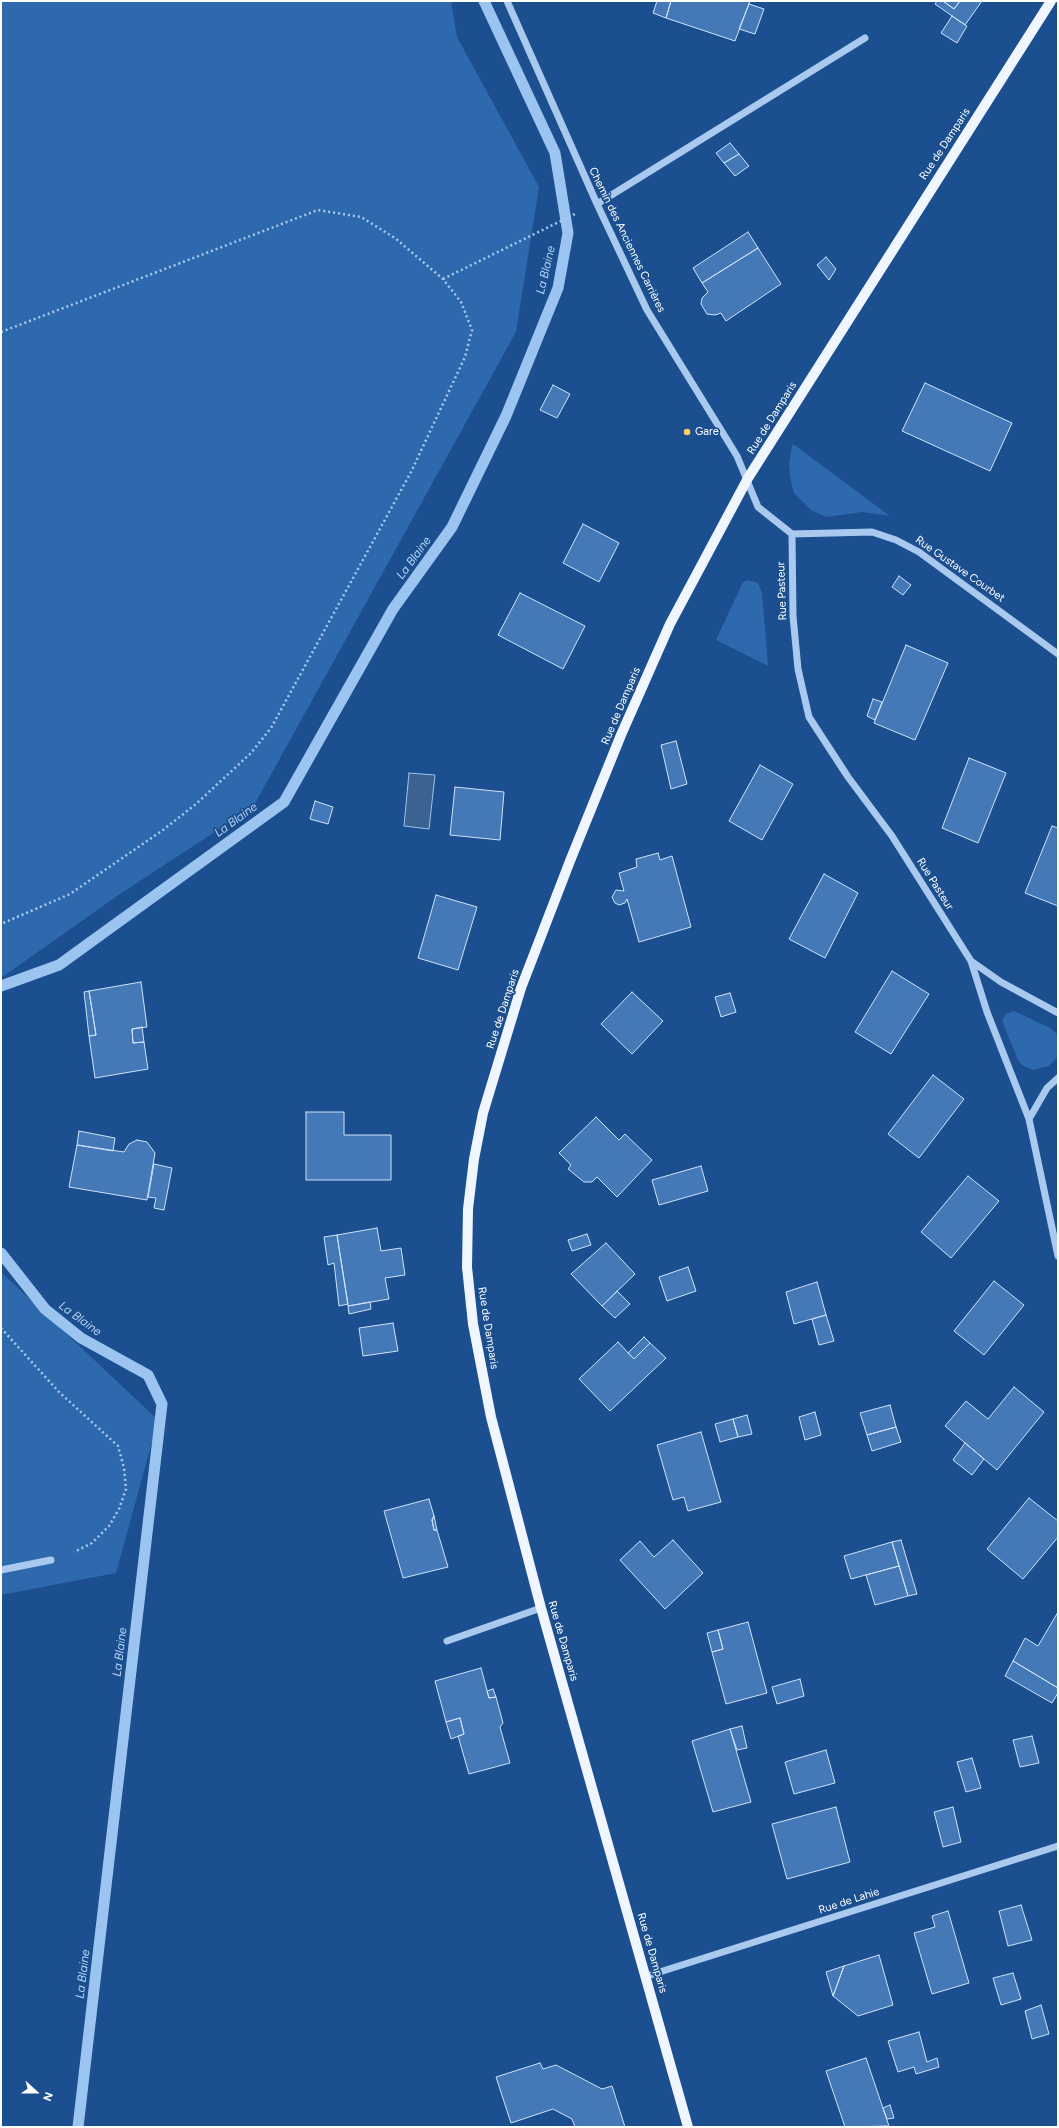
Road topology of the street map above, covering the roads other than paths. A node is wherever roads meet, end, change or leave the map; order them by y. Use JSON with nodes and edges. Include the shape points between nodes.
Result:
{"nodes":[{"id":1,"x":506,"y":1,"type":"edge"},
{"id":2,"x":1051,"y":1,"type":"edge"},
{"id":3,"x":865,"y":38,"type":"dead end"},
{"id":4,"x":597,"y":204,"type":"junction"},
{"id":5,"x":748,"y":478,"type":"junction"},
{"id":6,"x":792,"y":534,"type":"junction"},
{"id":7,"x":1058,"y":654,"type":"edge"},
{"id":8,"x":971,"y":961,"type":"junction"},
{"id":9,"x":1058,"y":1013,"type":"edge"},
{"id":10,"x":1058,"y":1078,"type":"edge"},
{"id":11,"x":1029,"y":1119,"type":"junction"},
{"id":12,"x":1058,"y":1256,"type":"edge"},
{"id":13,"x":50,"y":1560,"type":"road end"},
{"id":14,"x":1,"y":1570,"type":"edge"},
{"id":15,"x":541,"y":1608,"type":"junction"},
{"id":16,"x":447,"y":1640,"type":"dead end"},
{"id":17,"x":1058,"y":1846,"type":"edge"},
{"id":18,"x":647,"y":1976,"type":"junction"},
{"id":19,"x":688,"y":2127,"type":"edge"}],
"edges":[{"from":1,"to":4,"type":"street","name":"Chemin des Anciennes Carrières"},
{"from":2,"to":5,"type":"main road","name":"Rue de Damparis"},
{"from":3,"to":4,"type":"street"},
{"from":4,"to":5,"type":"street","name":"Chemin des Anciennes Carrières","via":[[647,310]]},
{"from":5,"to":6,"type":"street","via":[[758,507]]},
{"from":5,"to":15,"type":"main road","name":"Rue de Damparis","via":[[660,645],[570,861],[521,988],[483,1113],[474,1159],[468,1209],[467,1267],[473,1324],[492,1417]]},
{"from":6,"to":7,"type":"street","name":"Rue Gustave Courbet","via":[[872,532],[896,540],[919,552]]},
{"from":6,"to":8,"type":"street","name":"Rue Pasteur","via":[[793,616],[798,669],[809,717],[848,777],[892,836]]},
{"from":8,"to":9,"type":"street","via":[[1001,982]]},
{"from":8,"to":11,"type":"street","name":"Rue Pasteur","via":[[987,1012]]},
{"from":10,"to":11,"type":"street","via":[[1047,1088]]},
{"from":11,"to":12,"type":"street","name":"Rue Pasteur"},
{"from":13,"to":14,"type":"street"},
{"from":15,"to":16,"type":"street"},
{"from":15,"to":18,"type":"main road","name":"Rue de Damparis"},
{"from":17,"to":18,"type":"street","name":"Rue de Lahie"},
{"from":18,"to":19,"type":"main road","name":"Rue de Damparis"}]}
